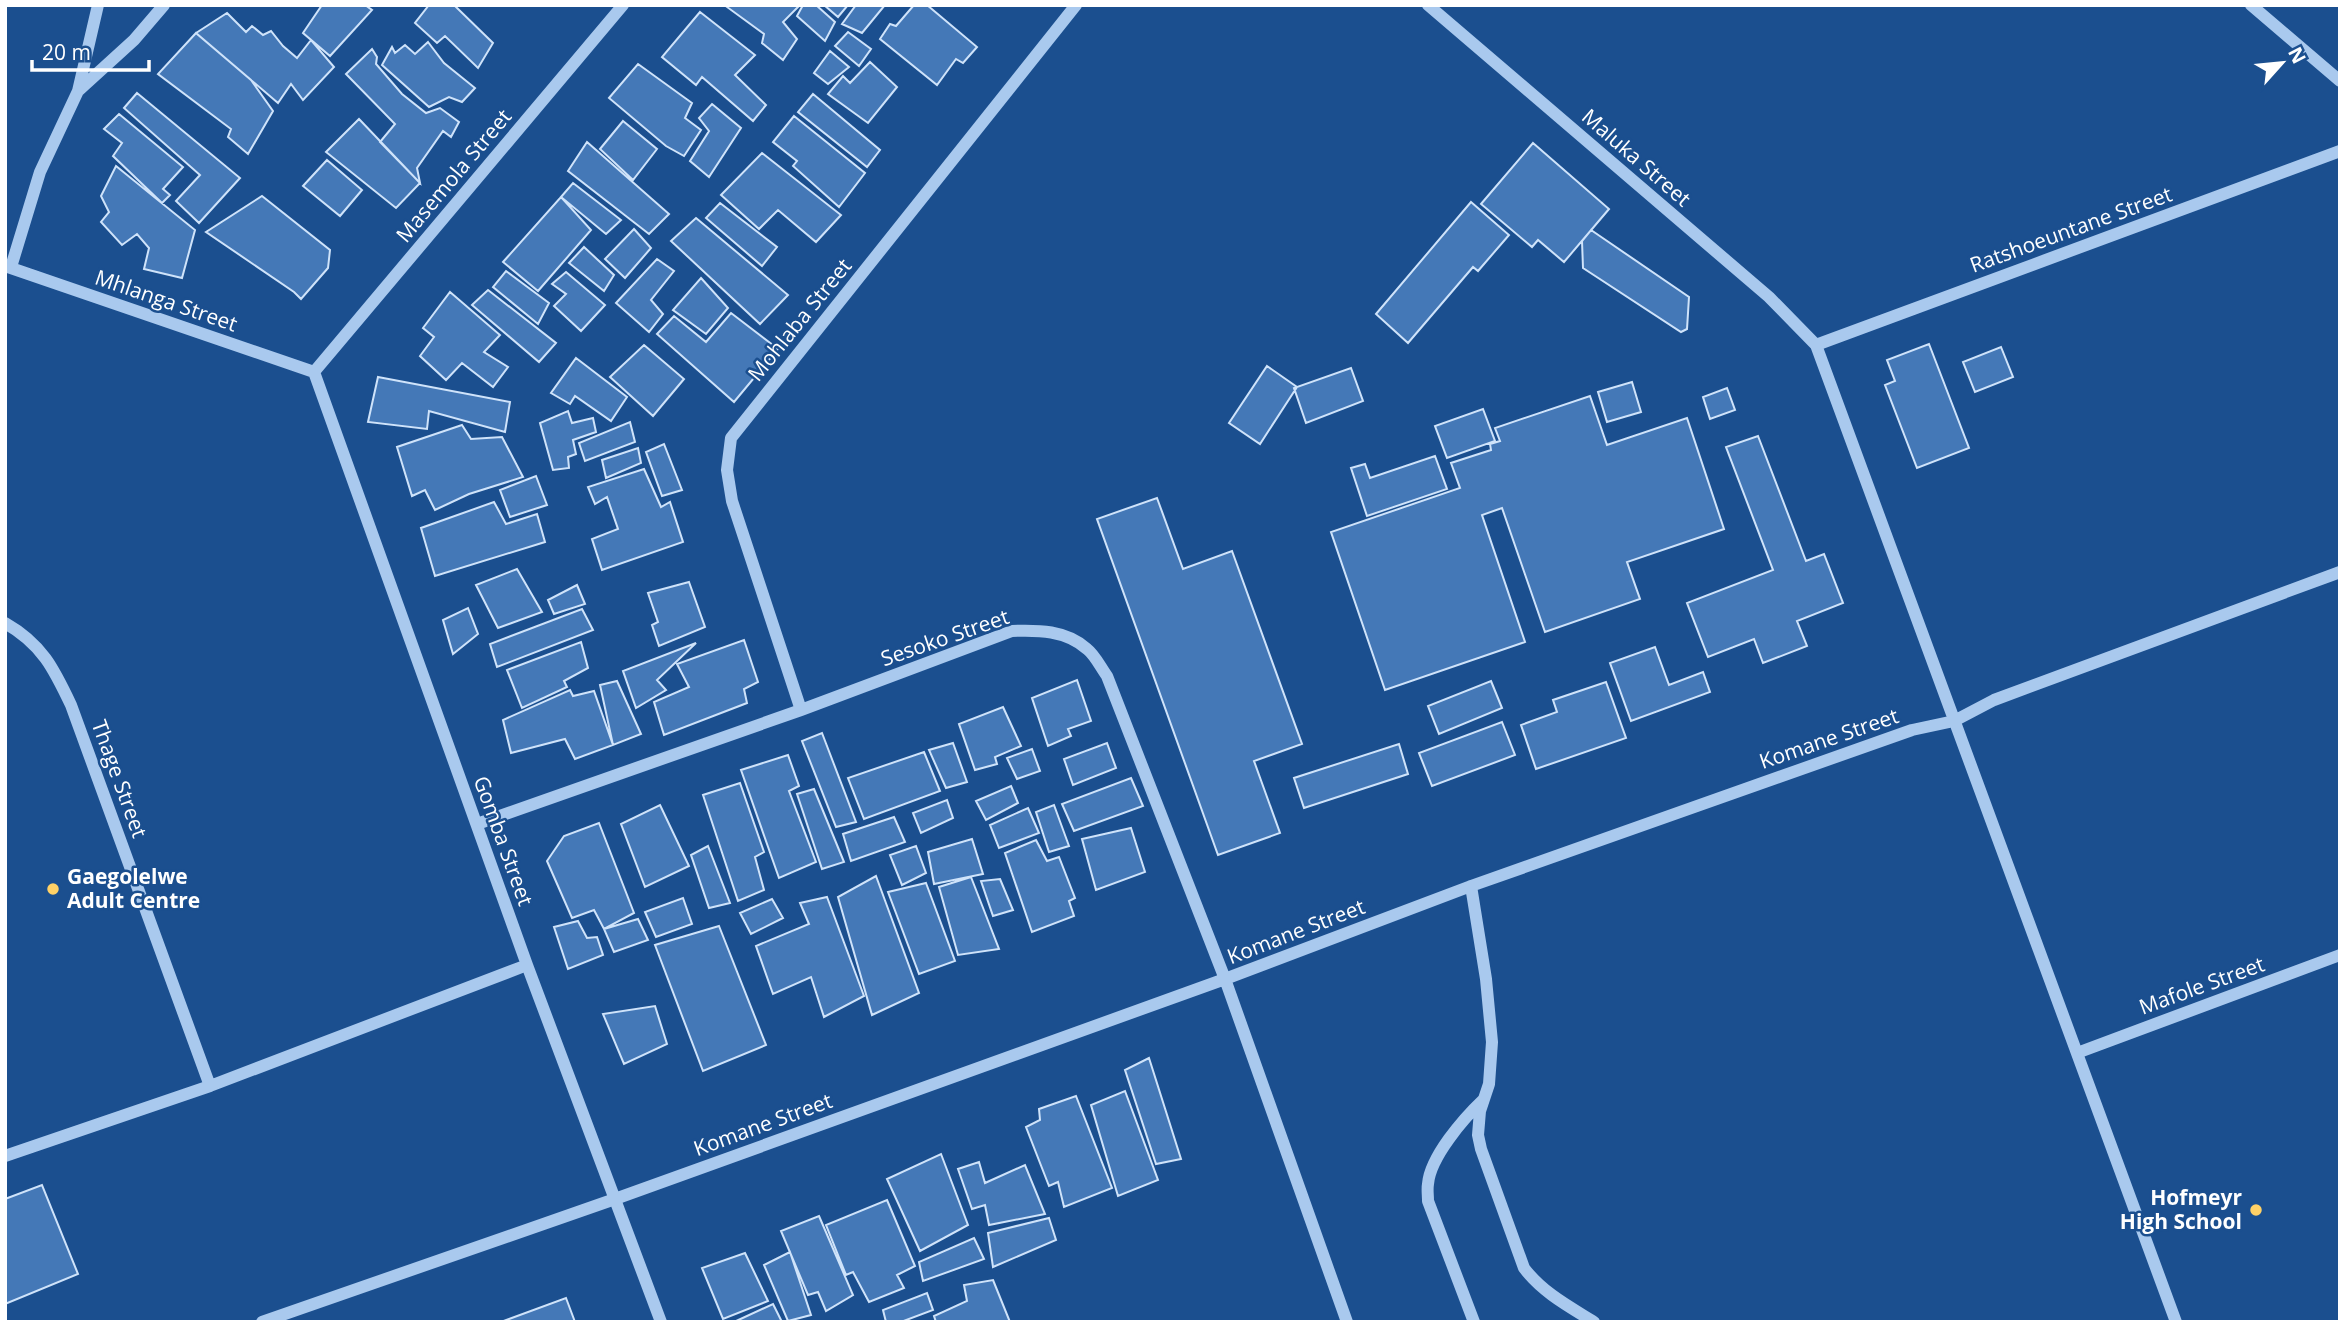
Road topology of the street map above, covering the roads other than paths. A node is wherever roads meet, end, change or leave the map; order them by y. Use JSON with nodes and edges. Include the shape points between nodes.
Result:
{"nodes":[{"id":1,"x":98,"y":5,"type":"edge"},
{"id":2,"x":164,"y":5,"type":"edge"},
{"id":3,"x":623,"y":5,"type":"edge"},
{"id":4,"x":1076,"y":5,"type":"edge"},
{"id":5,"x":1428,"y":5,"type":"edge"},
{"id":6,"x":2251,"y":5,"type":"edge"},
{"id":7,"x":2340,"y":81,"type":"edge"},
{"id":8,"x":78,"y":91,"type":"junction"},
{"id":9,"x":2340,"y":151,"type":"edge"},
{"id":10,"x":8,"y":266,"type":"edge"},
{"id":11,"x":1816,"y":345,"type":"junction"},
{"id":12,"x":314,"y":372,"type":"junction"},
{"id":13,"x":2340,"y":572,"type":"edge"},
{"id":14,"x":5,"y":623,"type":"edge"},
{"id":15,"x":801,"y":710,"type":"junction"},
{"id":16,"x":1954,"y":721,"type":"junction"},
{"id":17,"x":477,"y":824,"type":"junction"},
{"id":18,"x":1471,"y":886,"type":"junction"},
{"id":19,"x":2340,"y":955,"type":"edge"},
{"id":20,"x":527,"y":965,"type":"junction"},
{"id":21,"x":1225,"y":979,"type":"junction"},
{"id":22,"x":2077,"y":1053,"type":"junction"},
{"id":23,"x":209,"y":1086,"type":"junction"},
{"id":24,"x":1485,"y":1098,"type":"junction"},
{"id":25,"x":5,"y":1156,"type":"edge"},
{"id":26,"x":615,"y":1199,"type":"junction"},
{"id":27,"x":262,"y":1322,"type":"edge"},
{"id":28,"x":661,"y":1322,"type":"edge"},
{"id":29,"x":1347,"y":1322,"type":"edge"},
{"id":30,"x":1474,"y":1322,"type":"edge"},
{"id":31,"x":1594,"y":1322,"type":"edge"},
{"id":32,"x":2176,"y":1322,"type":"edge"}],
"edges":[{"from":1,"to":8,"type":"street"},
{"from":2,"to":8,"type":"street","via":[[134,40]]},
{"from":3,"to":12,"type":"street","name":"Masemola Street"},
{"from":4,"to":15,"type":"street","name":"Mohlaba Street","via":[[731,438],[727,470],[733,501]]},
{"from":5,"to":11,"type":"street","name":"Maluka Street","via":[[1769,297]]},
{"from":6,"to":7,"type":"street"},
{"from":8,"to":10,"type":"street","via":[[40,172]]},
{"from":9,"to":11,"type":"street","name":"Ratshoeuntane Street"},
{"from":10,"to":12,"type":"street","name":"Mhlanga Street"},
{"from":11,"to":16,"type":"street"},
{"from":12,"to":17,"type":"street","name":"Gomba Street"},
{"from":13,"to":16,"type":"street","name":"Komane Street","via":[[1994,700]]},
{"from":14,"to":23,"type":"street","name":"Thage Street","via":[[41,650],[71,705]]},
{"from":15,"to":17,"type":"street","name":"Sesoko Street"},
{"from":15,"to":21,"type":"street","name":"Sesoko Street","via":[[1012,631],[1044,630],[1067,636],[1088,649],[1107,676]]},
{"from":16,"to":18,"type":"street","name":"Komane Street","via":[[1912,730]]},
{"from":16,"to":22,"type":"street"},
{"from":17,"to":20,"type":"street","name":"Gomba Street"},
{"from":18,"to":21,"type":"street","name":"Komane Street"},
{"from":18,"to":24,"type":"street","via":[[1492,1042]]},
{"from":19,"to":22,"type":"street","name":"Mafole Street"},
{"from":20,"to":23,"type":"street"},
{"from":20,"to":26,"type":"street","name":"Gomba Street"},
{"from":21,"to":26,"type":"street","name":"Komane Street"},
{"from":21,"to":29,"type":"street","name":"Sesoko Street"},
{"from":22,"to":32,"type":"street"},
{"from":23,"to":25,"type":"street"},
{"from":24,"to":30,"type":"street","via":[[1466,1116],[1427,1182],[1428,1200]]},
{"from":24,"to":31,"type":"street","via":[[1478,1135],[1481,1149],[1524,1268],[1552,1296]]},
{"from":26,"to":27,"type":"street","name":"Komane Street"},
{"from":26,"to":28,"type":"street","name":"Gomba Street"}]}
